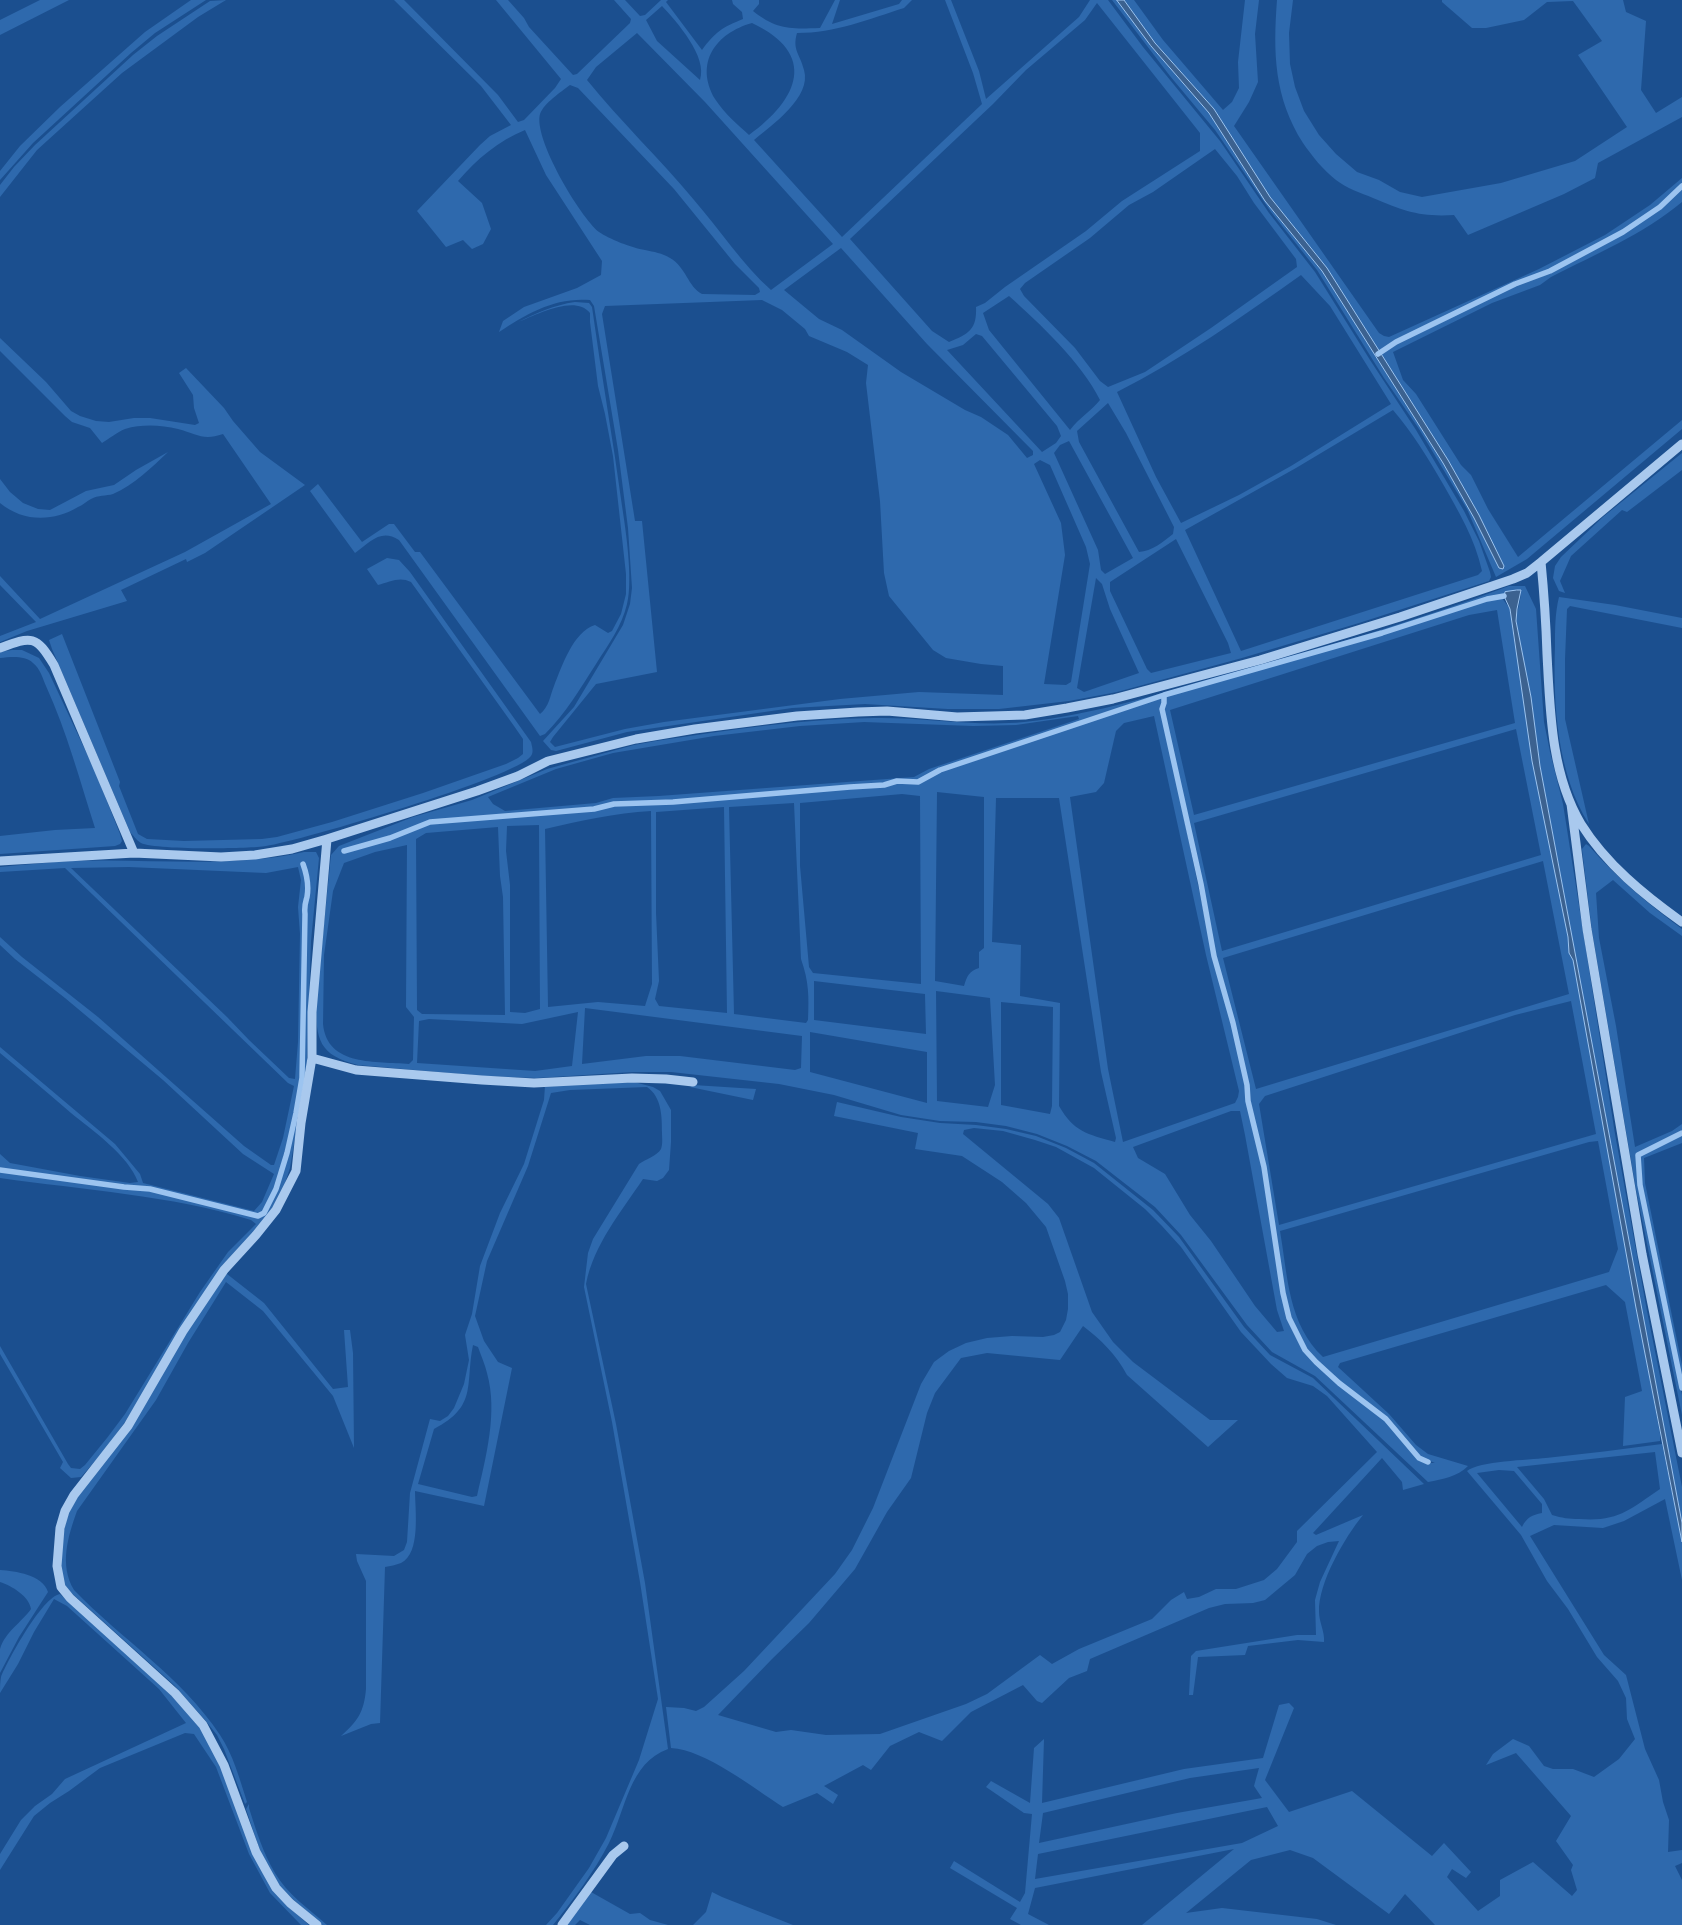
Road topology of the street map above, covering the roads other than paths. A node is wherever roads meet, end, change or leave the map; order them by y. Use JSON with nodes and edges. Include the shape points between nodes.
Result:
{"nodes":[{"id":1,"x":1682,"y":444,"type":"edge"},
{"id":2,"x":1541,"y":562,"type":"junction"},
{"id":3,"x":0,"y":648,"type":"edge"},
{"id":4,"x":1571,"y":804,"type":"junction"},
{"id":5,"x":327,"y":839,"type":"junction"},
{"id":6,"x":134,"y":853,"type":"junction"},
{"id":7,"x":0,"y":861,"type":"edge"},
{"id":8,"x":1682,"y":922,"type":"edge"},
{"id":9,"x":312,"y":1058,"type":"junction"},
{"id":10,"x":693,"y":1082,"type":"dead end"},
{"id":11,"x":1682,"y":1452,"type":"edge"},
{"id":12,"x":624,"y":1846,"type":"dead end"},
{"id":13,"x":316,"y":1925,"type":"edge"},
{"id":14,"x":562,"y":1925,"type":"edge"}],
"edges":[{"from":1,"to":2,"type":"street"},
{"from":2,"to":4,"type":"street","via":[[1552,731]]},
{"from":2,"to":5,"type":"street","via":[[1513,579],[1400,618],[1113,699],[1025,715],[957,716],[887,711],[806,716],[636,739],[548,761],[477,791]]},
{"from":3,"to":6,"type":"street","via":[[22,640],[32,640],[43,646]]},
{"from":4,"to":8,"type":"street","via":[[1597,846],[1652,900]]},
{"from":4,"to":11,"type":"street","via":[[1587,929],[1642,1254]]},
{"from":5,"to":6,"type":"street","via":[[255,855],[221,857]]},
{"from":5,"to":9,"type":"street","via":[[312,1012]]},
{"from":6,"to":7,"type":"street"},
{"from":9,"to":10,"type":"street","via":[[356,1070],[473,1080],[534,1083],[632,1078]]},
{"from":9,"to":13,"type":"street","via":[[296,1170],[286,1192],[261,1229],[224,1270],[183,1331],[128,1426],[74,1495],[60,1528],[57,1566],[61,1587],[70,1598],[175,1693],[203,1724],[224,1765],[256,1852],[267,1872],[276,1888]]},
{"from":12,"to":14,"type":"street","via":[[613,1855]]}]}
